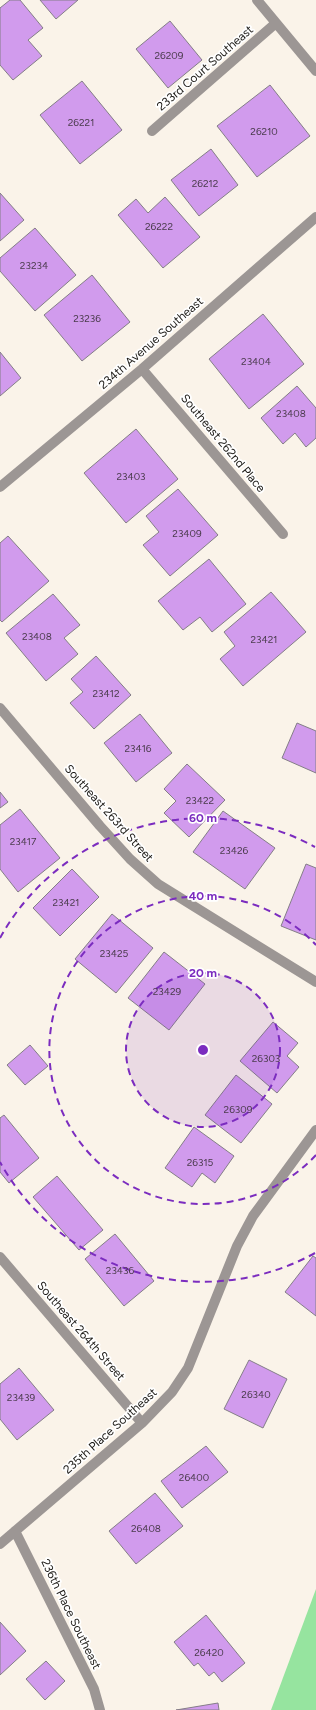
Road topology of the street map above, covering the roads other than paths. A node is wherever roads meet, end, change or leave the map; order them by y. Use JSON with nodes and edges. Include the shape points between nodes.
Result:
{"nodes":[{"id":1,"x":257,"y":0,"type":"edge"},
{"id":2,"x":276,"y":23,"type":"junction"},
{"id":3,"x":316,"y":71,"type":"edge"},
{"id":4,"x":152,"y":132,"type":"dead end"},
{"id":5,"x":316,"y":217,"type":"edge"},
{"id":6,"x":142,"y":368,"type":"junction"},
{"id":7,"x":0,"y":487,"type":"edge"},
{"id":8,"x":283,"y":534,"type":"dead end"},
{"id":9,"x":0,"y":708,"type":"edge"},
{"id":10,"x":316,"y":982,"type":"edge"},
{"id":11,"x":316,"y":1130,"type":"edge"},
{"id":12,"x":0,"y":1257,"type":"edge"},
{"id":13,"x":142,"y":1423,"type":"junction"},
{"id":14,"x":15,"y":1531,"type":"junction"},
{"id":15,"x":0,"y":1544,"type":"edge"},
{"id":16,"x":100,"y":1710,"type":"edge"}],
"edges":[{"from":1,"to":2,"type":"street"},
{"from":2,"to":3,"type":"street"},
{"from":2,"to":4,"type":"street","name":"233rd Court Southeast"},
{"from":5,"to":6,"type":"street","name":"234th Avenue Southeast"},
{"from":6,"to":7,"type":"street","name":"234th Avenue Southeast"},
{"from":6,"to":8,"type":"street","name":"Southeast 262nd Place"},
{"from":9,"to":10,"type":"street","name":"Southeast 263rd Street","via":[[130,859],[158,884]]},
{"from":11,"to":13,"type":"street","name":"235th Place Southeast","via":[[253,1216],[237,1246],[188,1368],[172,1392]]},
{"from":12,"to":13,"type":"street","name":"Southeast 264th Street"},
{"from":13,"to":14,"type":"street","name":"235th Place Southeast"},
{"from":14,"to":15,"type":"street","name":"235th Place Southeast"},
{"from":14,"to":16,"type":"street","name":"236th Place Southeast","via":[[94,1689]]}]}
